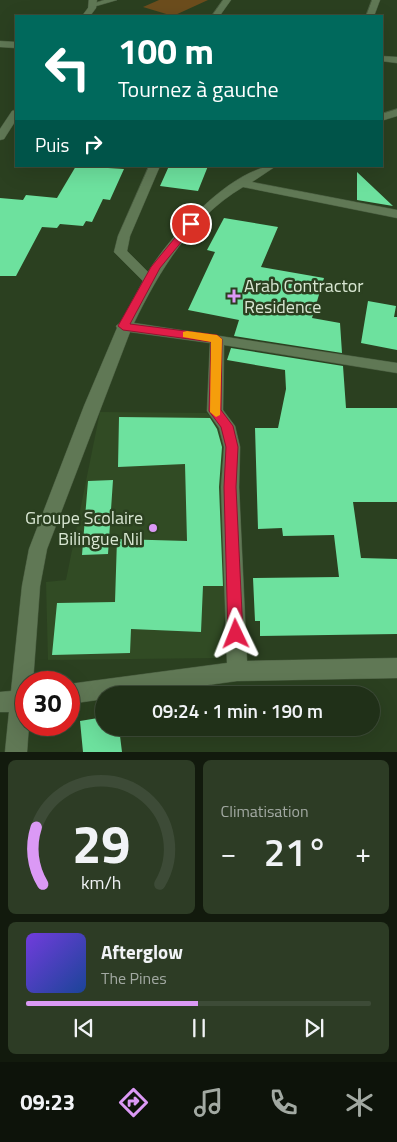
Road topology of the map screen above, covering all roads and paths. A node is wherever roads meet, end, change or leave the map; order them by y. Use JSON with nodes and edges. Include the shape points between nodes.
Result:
{"nodes":[{"id":1,"x":113,"y":0,"type":"edge"},
{"id":2,"x":226,"y":0,"type":"edge"},
{"id":3,"x":376,"y":0,"type":"edge"},
{"id":4,"x":93,"y":3,"type":"edge"},
{"id":5,"x":87,"y":15,"type":"edge"},
{"id":6,"x":218,"y":15,"type":"edge"},
{"id":7,"x":370,"y":15,"type":"edge"},
{"id":8,"x":0,"y":44,"type":"edge"},
{"id":9,"x":15,"y":45,"type":"edge"},
{"id":10,"x":383,"y":58,"type":"edge"},
{"id":11,"x":397,"y":60,"type":"edge"},
{"id":12,"x":397,"y":112,"type":"edge"},
{"id":13,"x":15,"y":114,"type":"edge"},
{"id":14,"x":383,"y":117,"type":"edge"},
{"id":15,"x":2,"y":131,"type":"edge"},
{"id":16,"x":155,"y":167,"type":"edge"},
{"id":17,"x":270,"y":167,"type":"edge"},
{"id":18,"x":242,"y":183,"type":"junction"},
{"id":19,"x":397,"y":214,"type":"edge"},
{"id":20,"x":148,"y":279,"type":"junction"},
{"id":21,"x":123,"y":326,"type":"junction"},
{"id":22,"x":217,"y":339,"type":"junction"},
{"id":23,"x":397,"y":368,"type":"edge"},
{"id":24,"x":397,"y":668,"type":"edge"},
{"id":25,"x":19,"y":671,"type":"edge"},
{"id":26,"x":237,"y":671,"type":"junction"},
{"id":27,"x":80,"y":692,"type":"edge"},
{"id":28,"x":16,"y":736,"type":"edge"},
{"id":29,"x":16,"y":752,"type":"edge"}],
"edges":[{"from":1,"to":4,"type":"lane"},
{"from":2,"to":6,"type":"lane"},
{"from":3,"to":7,"type":"lane"},
{"from":4,"to":5,"type":"street"},
{"from":8,"to":9,"type":"street"},
{"from":10,"to":11,"type":"lane"},
{"from":12,"to":14,"type":"street"},
{"from":13,"to":15,"type":"street"},
{"from":16,"to":20,"type":"street","via":[[120,252]]},
{"from":17,"to":18,"type":"street"},
{"from":18,"to":19,"type":"street"},
{"from":18,"to":20,"type":"street","via":[[191,224]]},
{"from":20,"to":21,"type":"street"},
{"from":21,"to":22,"type":"street"},
{"from":21,"to":25,"type":"street","via":[[38,549]]},
{"from":22,"to":23,"type":"street"},
{"from":22,"to":26,"type":"street","via":[[215,411],[227,426],[232,447],[230,487]]},
{"from":24,"to":26,"type":"street"},
{"from":26,"to":27,"type":"street"},
{"from":28,"to":29,"type":"street"}]}
